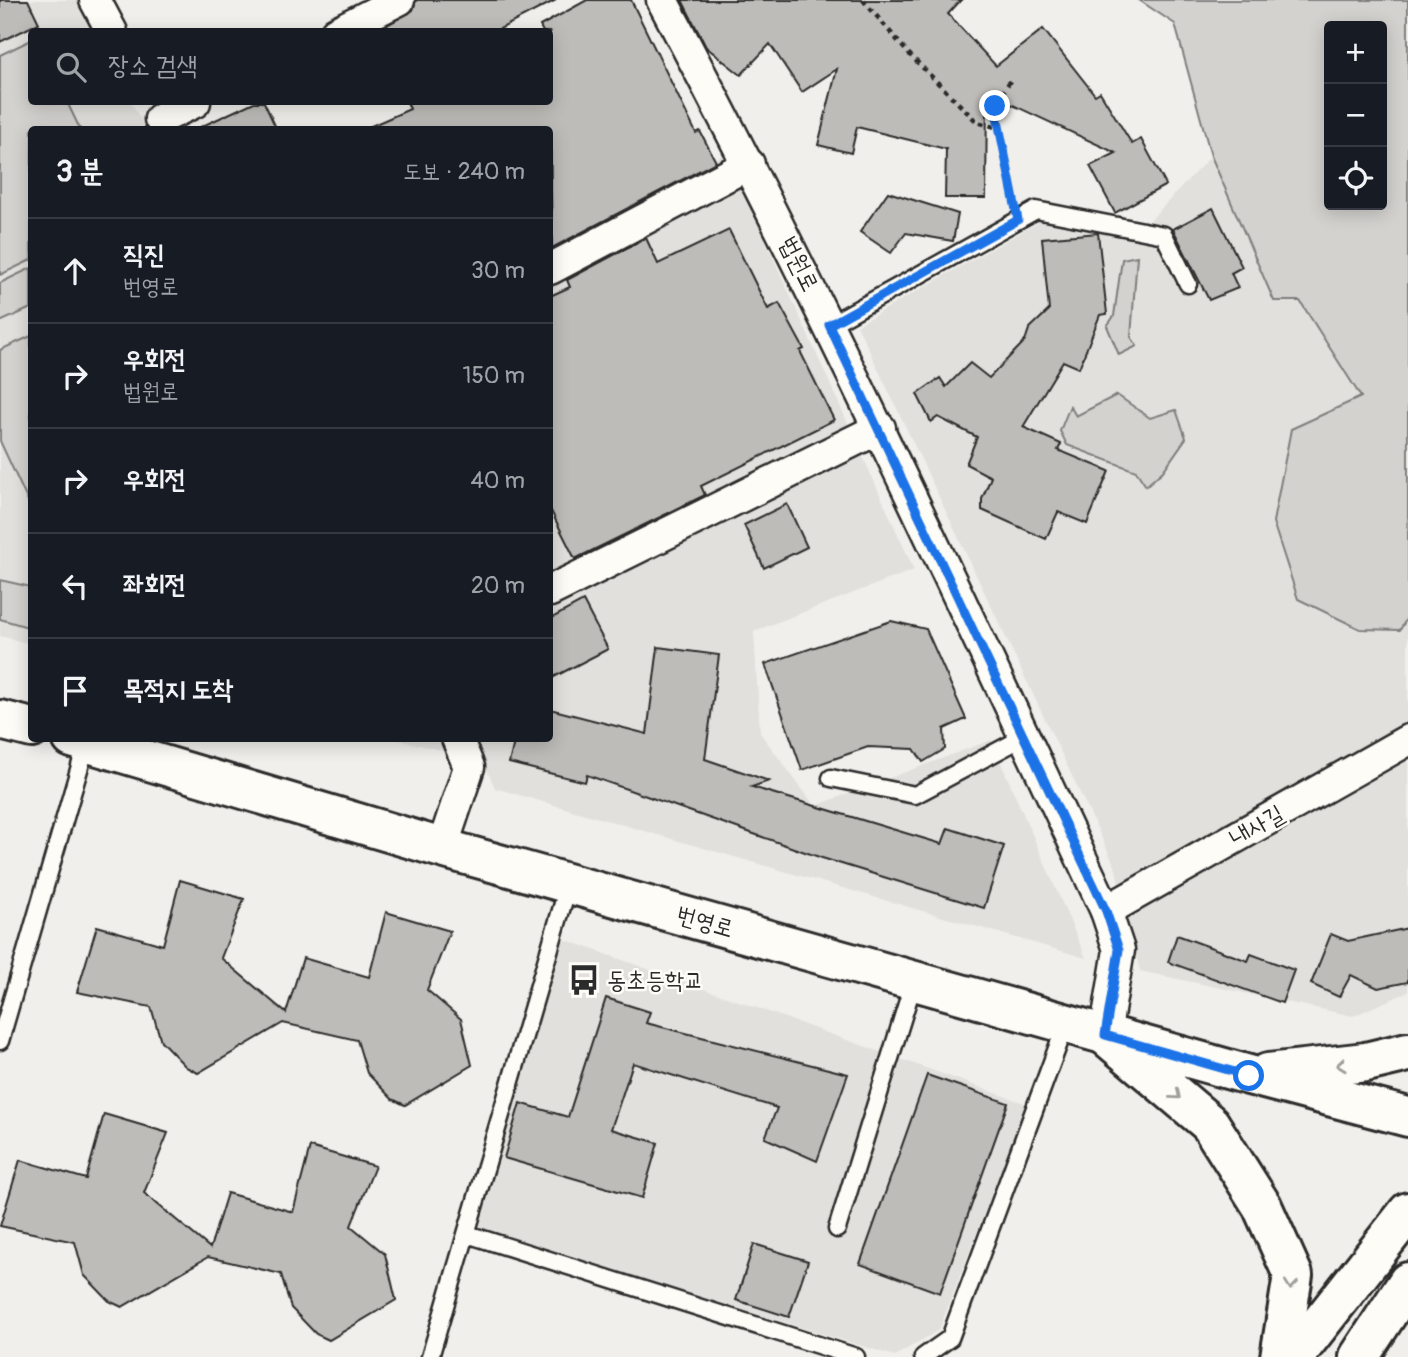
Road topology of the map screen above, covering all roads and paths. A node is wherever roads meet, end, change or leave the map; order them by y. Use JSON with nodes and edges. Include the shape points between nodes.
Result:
{"nodes":[{"id":1,"x":95,"y":0,"type":"edge"},
{"id":2,"x":400,"y":0,"type":"edge"},
{"id":3,"x":663,"y":0,"type":"edge"},
{"id":4,"x":863,"y":0,"type":"edge"},
{"id":5,"x":110,"y":28,"type":"edge"},
{"id":6,"x":344,"y":28,"type":"edge"},
{"id":7,"x":1010,"y":81,"type":"dead end"},
{"id":8,"x":188,"y":105,"type":"edge"},
{"id":9,"x":158,"y":117,"type":"edge"},
{"id":10,"x":999,"y":128,"type":"junction"},
{"id":11,"x":749,"y":164,"type":"junction"},
{"id":12,"x":1018,"y":220,"type":"junction"},
{"id":13,"x":553,"y":267,"type":"edge"},
{"id":14,"x":1188,"y":284,"type":"dead end"},
{"id":15,"x":829,"y":325,"type":"junction"},
{"id":16,"x":880,"y":428,"type":"junction"},
{"id":17,"x":553,"y":590,"type":"edge"},
{"id":18,"x":0,"y":720,"type":"edge"},
{"id":19,"x":28,"y":727,"type":"edge"},
{"id":20,"x":1024,"y":737,"type":"junction"},
{"id":21,"x":1408,"y":740,"type":"edge"},
{"id":22,"x":79,"y":742,"type":"edge"},
{"id":23,"x":87,"y":742,"type":"edge"},
{"id":24,"x":459,"y":742,"type":"edge"},
{"id":25,"x":831,"y":778,"type":"dead end"},
{"id":26,"x":442,"y":848,"type":"junction"},
{"id":27,"x":569,"y":883,"type":"junction"},
{"id":28,"x":1106,"y":911,"type":"junction"},
{"id":29,"x":914,"y":981,"type":"junction"},
{"id":30,"x":1066,"y":1024,"type":"junction"},
{"id":31,"x":1105,"y":1035,"type":"junction"},
{"id":32,"x":0,"y":1041,"type":"edge"},
{"id":33,"x":1408,"y":1052,"type":"edge"},
{"id":34,"x":1249,"y":1076,"type":"junction"},
{"id":35,"x":1408,"y":1117,"type":"edge"},
{"id":36,"x":1408,"y":1212,"type":"edge"},
{"id":37,"x":837,"y":1229,"type":"dead end"},
{"id":38,"x":467,"y":1234,"type":"junction"},
{"id":39,"x":1408,"y":1282,"type":"edge"},
{"id":40,"x":430,"y":1357,"type":"edge"},
{"id":41,"x":856,"y":1357,"type":"edge"},
{"id":42,"x":923,"y":1357,"type":"edge"},
{"id":43,"x":1280,"y":1357,"type":"edge"},
{"id":44,"x":1294,"y":1357,"type":"edge"},
{"id":45,"x":1359,"y":1357,"type":"edge"}],
"edges":[{"from":1,"to":5,"type":"street"},
{"from":2,"to":6,"type":"street"},
{"from":3,"to":11,"type":"street","name":"법원로"},
{"from":4,"to":10,"type":"path","via":[[977,122]]},
{"from":7,"to":10,"type":"path","via":[[995,106]]},
{"from":8,"to":9,"type":"street"},
{"from":10,"to":12,"type":"path"},
{"from":11,"to":13,"type":"street"},
{"from":11,"to":15,"type":"street","name":"법원로"},
{"from":12,"to":14,"type":"lane","via":[[1036,210],[1164,234]]},
{"from":12,"to":15,"type":"lane"},
{"from":15,"to":16,"type":"street","name":"법원로"},
{"from":16,"to":17,"type":"street"},
{"from":16,"to":20,"type":"street","name":"법원로"},
{"from":18,"to":19,"type":"main road"},
{"from":20,"to":25,"type":"lane","via":[[915,795]]},
{"from":20,"to":28,"type":"street","name":"법원로"},
{"from":21,"to":28,"type":"street","name":"내사길"},
{"from":22,"to":32,"type":"lane"},
{"from":23,"to":26,"type":"main road","name":"번영로"},
{"from":24,"to":26,"type":"street","via":[[470,767]]},
{"from":26,"to":27,"type":"main road","name":"번영로"},
{"from":27,"to":29,"type":"main road","name":"번영로"},
{"from":27,"to":38,"type":"lane"},
{"from":28,"to":31,"type":"street","name":"법원로","via":[[1119,950]]},
{"from":29,"to":30,"type":"main road","name":"번영로"},
{"from":29,"to":37,"type":"lane"},
{"from":30,"to":31,"type":"main road","name":"번영로"},
{"from":30,"to":42,"type":"lane","via":[[950,1338]]},
{"from":31,"to":34,"type":"main road","name":"번영로"},
{"from":31,"to":43,"type":"main road","one_way":true,"via":[[1210,1125],[1262,1206],[1293,1275]]},
{"from":33,"to":34,"type":"main road","one_way":true,"via":[[1366,1062]]},
{"from":34,"to":35,"type":"main road","name":"번영로"},
{"from":36,"to":44,"type":"main road"},
{"from":38,"to":40,"type":"lane"},
{"from":38,"to":41,"type":"lane"},
{"from":39,"to":45,"type":"main road"}]}
